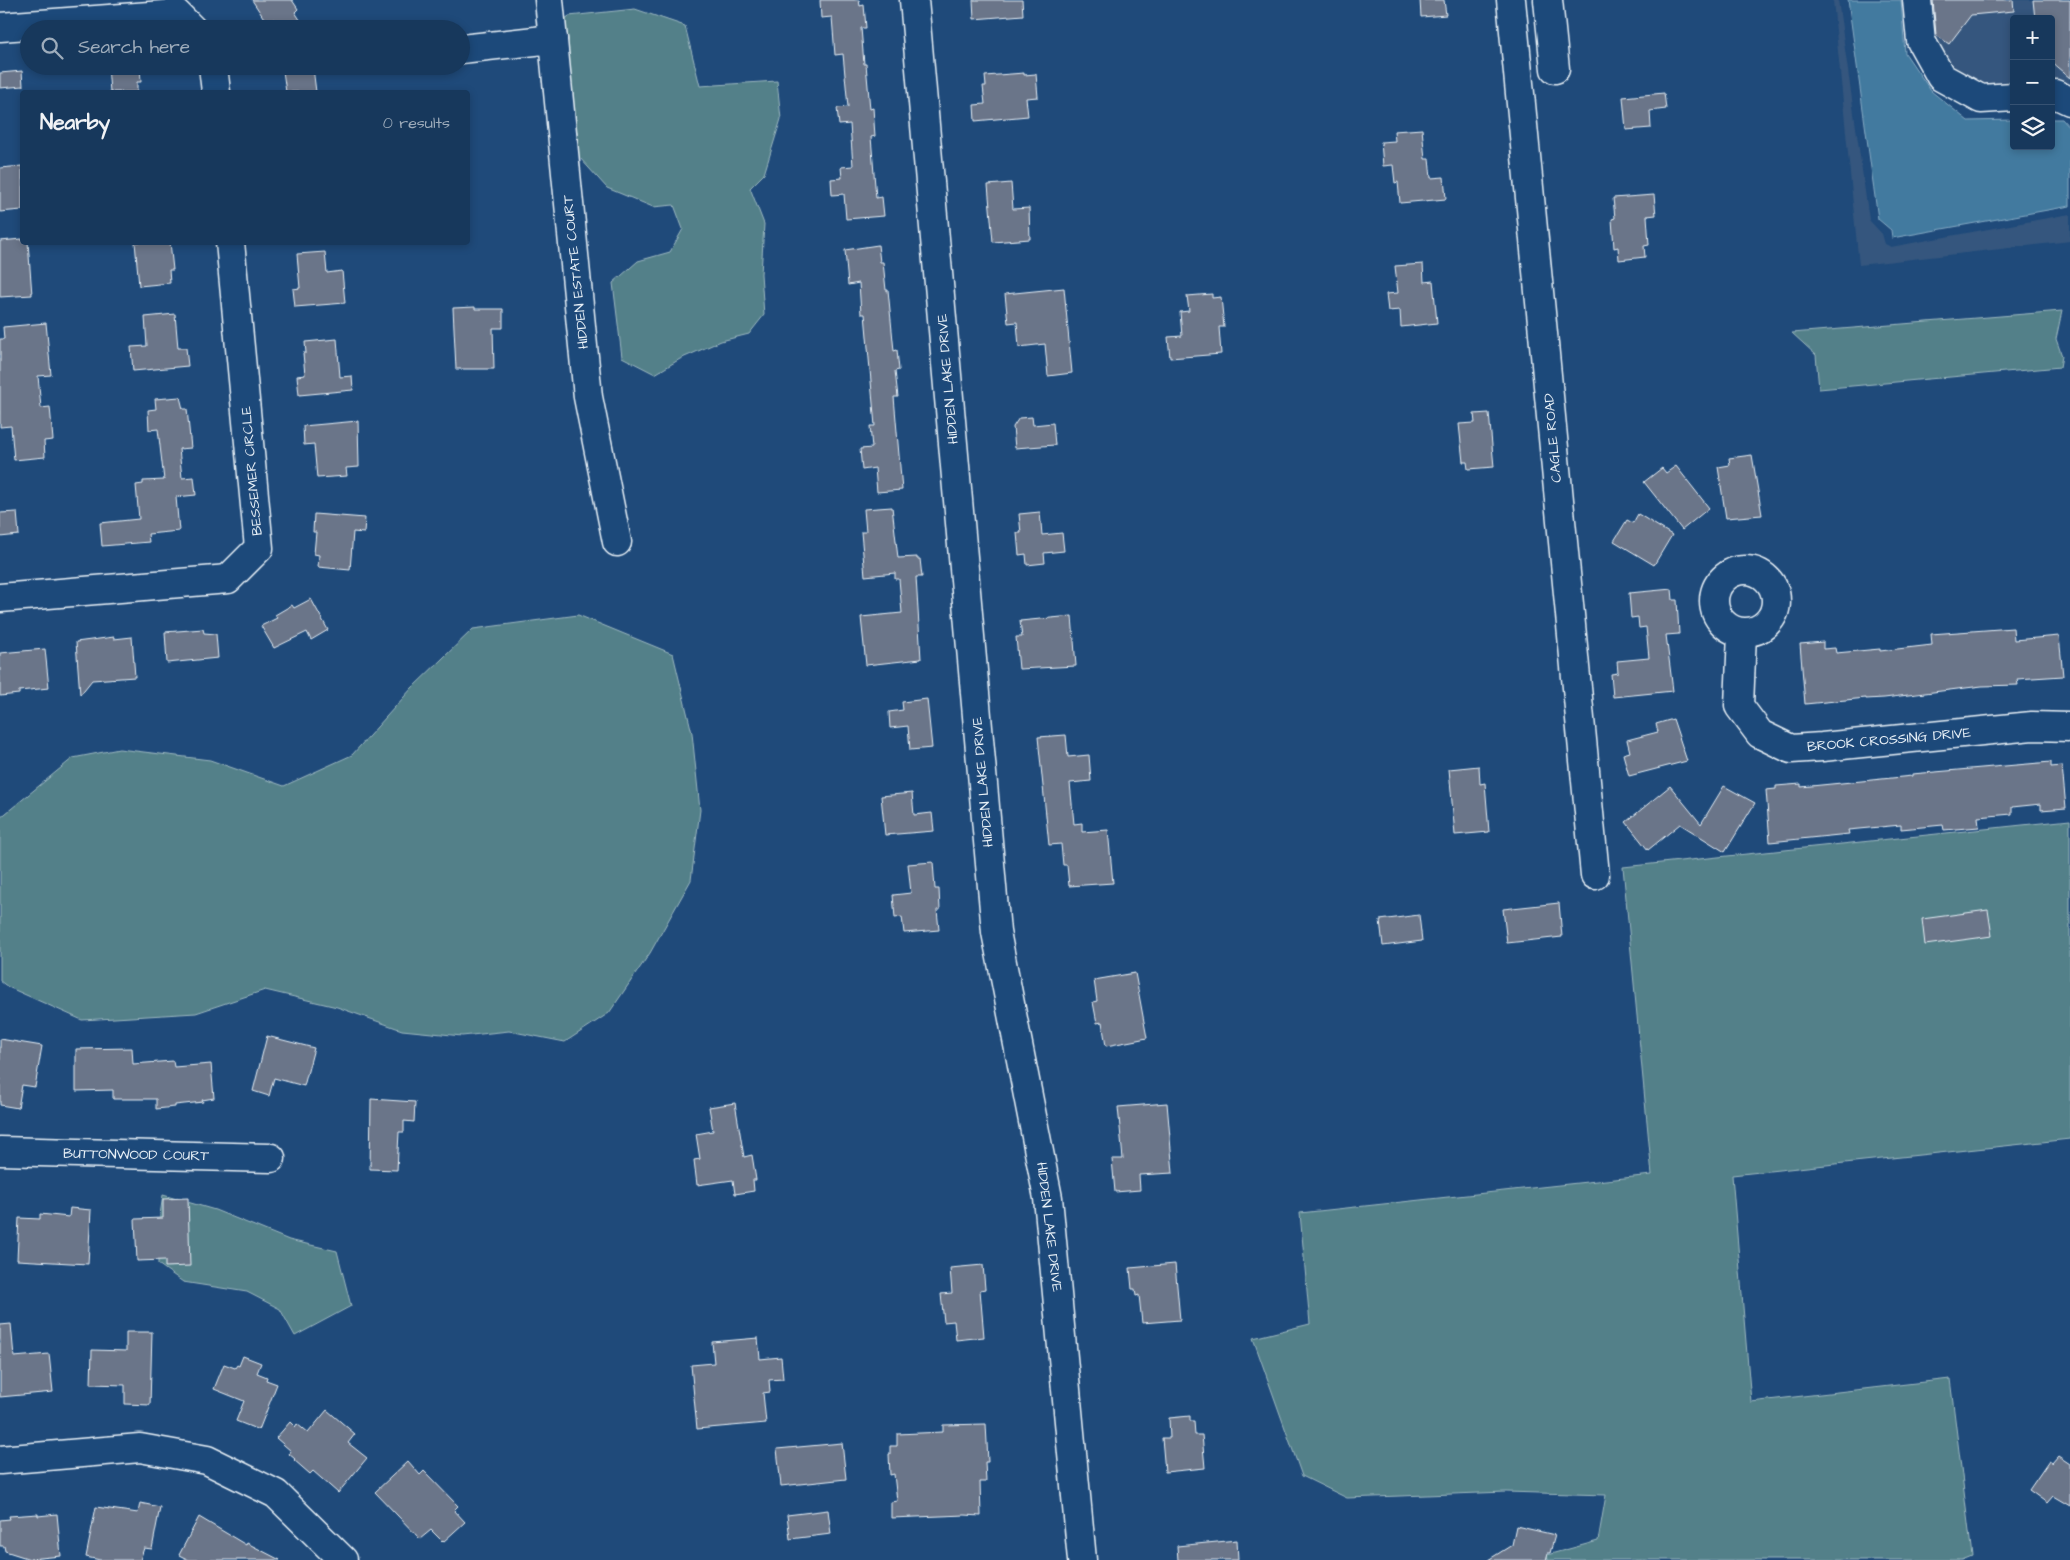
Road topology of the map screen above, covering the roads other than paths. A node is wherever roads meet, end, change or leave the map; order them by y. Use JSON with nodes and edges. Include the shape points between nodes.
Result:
{"nodes":[{"id":1,"x":549,"y":0,"type":"edge"},
{"id":2,"x":914,"y":0,"type":"edge"},
{"id":3,"x":1511,"y":0,"type":"edge"},
{"id":4,"x":1548,"y":0,"type":"edge"},
{"id":5,"x":1917,"y":0,"type":"edge"},
{"id":6,"x":95,"y":20,"type":"edge"},
{"id":7,"x":183,"y":20,"type":"edge"},
{"id":8,"x":20,"y":26,"type":"edge"},
{"id":9,"x":0,"y":27,"type":"edge"},
{"id":10,"x":553,"y":39,"type":"junction"},
{"id":11,"x":470,"y":48,"type":"edge"},
{"id":12,"x":1555,"y":69,"type":"dead end"},
{"id":13,"x":214,"y":75,"type":"edge"},
{"id":14,"x":216,"y":90,"type":"edge"},
{"id":15,"x":2055,"y":94,"type":"edge"},
{"id":16,"x":2010,"y":97,"type":"edge"},
{"id":17,"x":2070,"y":101,"type":"edge"},
{"id":18,"x":230,"y":245,"type":"edge"},
{"id":19,"x":617,"y":542,"type":"dead end"},
{"id":20,"x":0,"y":598,"type":"edge"},
{"id":21,"x":1742,"y":633,"type":"dead end"},
{"id":22,"x":2070,"y":727,"type":"edge"},
{"id":23,"x":1595,"y":875,"type":"dead end"},
{"id":24,"x":0,"y":1151,"type":"edge"},
{"id":25,"x":272,"y":1158,"type":"dead end"},
{"id":26,"x":0,"y":1460,"type":"edge"},
{"id":27,"x":343,"y":1560,"type":"edge"},
{"id":28,"x":1082,"y":1560,"type":"edge"}],
"edges":[{"from":1,"to":10,"type":"street","name":"HIDDEN ESTATE COURT"},
{"from":2,"to":28,"type":"street","name":"HIDDEN LAKE DRIVE","via":[[996,932],[1048,1198]]},
{"from":3,"to":23,"type":"street","name":"CAGLE ROAD"},
{"from":4,"to":12,"type":"street"},
{"from":5,"to":16,"type":"street","via":[[1921,41],[1942,76],[1981,99]]},
{"from":6,"to":7,"type":"street","via":[[177,14]]},
{"from":8,"to":9,"type":"street"},
{"from":10,"to":11,"type":"street"},
{"from":10,"to":19,"type":"street","name":"HIDDEN ESTATE COURT","via":[[588,397]]},
{"from":13,"to":14,"type":"street"},
{"from":15,"to":17,"type":"street"},
{"from":18,"to":20,"type":"street","name":"BESSEMER CIRCLE","via":[[259,548],[228,579]]},
{"from":21,"to":22,"type":"street","name":"BROOK CROSSING DRIVE","via":[[1739,706],[1760,734],[1791,749],[2032,726]]},
{"from":24,"to":25,"type":"street","name":"BUTTONWOOD COURT"},
{"from":26,"to":27,"type":"street","via":[[140,1448],[207,1460],[276,1494]]}]}
